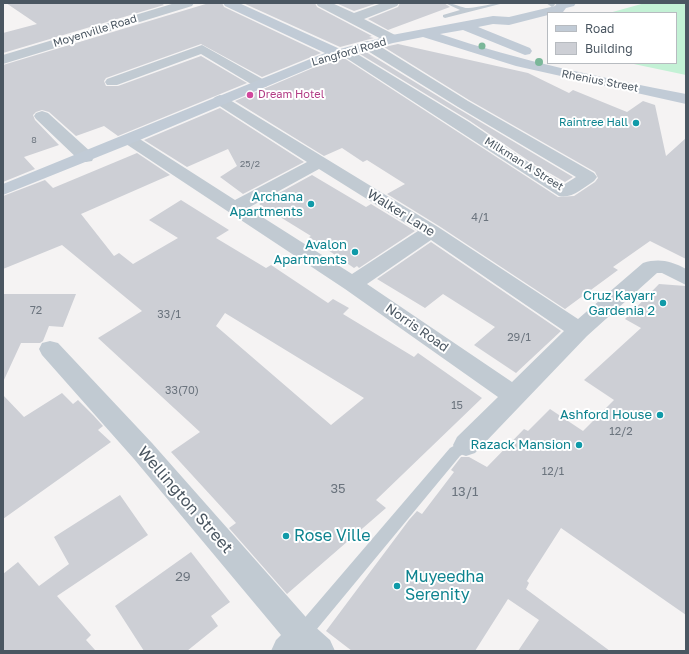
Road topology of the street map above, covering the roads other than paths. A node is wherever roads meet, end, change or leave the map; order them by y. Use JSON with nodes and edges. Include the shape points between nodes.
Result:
{"nodes":[{"id":1,"x":188,"y":3,"type":"edge"},
{"id":2,"x":228,"y":3,"type":"edge"},
{"id":3,"x":322,"y":3,"type":"edge"},
{"id":4,"x":365,"y":3,"type":"edge"},
{"id":5,"x":393,"y":3,"type":"edge"},
{"id":6,"x":448,"y":3,"type":"edge"},
{"id":7,"x":501,"y":3,"type":"edge"},
{"id":8,"x":558,"y":4,"type":"edge"},
{"id":9,"x":467,"y":11,"type":"junction"},
{"id":10,"x":342,"y":12,"type":"junction"},
{"id":11,"x":547,"y":12,"type":"edge"},
{"id":12,"x":548,"y":12,"type":"edge"},
{"id":13,"x":445,"y":16,"type":"dead end"},
{"id":14,"x":354,"y":18,"type":"junction"},
{"id":15,"x":525,"y":18,"type":"junction"},
{"id":16,"x":493,"y":20,"type":"junction"},
{"id":17,"x":463,"y":25,"type":"junction"},
{"id":18,"x":424,"y":33,"type":"junction"},
{"id":19,"x":392,"y":39,"type":"junction"},
{"id":20,"x":368,"y":45,"type":"junction"},
{"id":21,"x":527,"y":51,"type":"junction"},
{"id":22,"x":340,"y":53,"type":"junction"},
{"id":23,"x":547,"y":58,"type":"edge"},
{"id":24,"x":3,"y":60,"type":"edge"},
{"id":25,"x":514,"y":61,"type":"junction"},
{"id":26,"x":574,"y":64,"type":"edge"},
{"id":27,"x":112,"y":82,"type":"dead end"},
{"id":28,"x":261,"y":84,"type":"junction"},
{"id":29,"x":686,"y":87,"type":"edge"},
{"id":30,"x":686,"y":99,"type":"edge"},
{"id":31,"x":220,"y":100,"type":"junction"},
{"id":32,"x":42,"y":116,"type":"dead end"},
{"id":33,"x":129,"y":140,"type":"junction"},
{"id":34,"x":86,"y":157,"type":"junction"},
{"id":35,"x":320,"y":162,"type":"junction"},
{"id":36,"x":3,"y":190,"type":"edge"},
{"id":37,"x":235,"y":207,"type":"junction"},
{"id":38,"x":431,"y":231,"type":"junction"},
{"id":39,"x":686,"y":278,"type":"edge"},
{"id":40,"x":352,"y":284,"type":"junction"},
{"id":41,"x":579,"y":330,"type":"junction"},
{"id":42,"x":50,"y":349,"type":"dead end"},
{"id":43,"x":514,"y":396,"type":"junction"},
{"id":44,"x":466,"y":445,"type":"joint"},
{"id":45,"x":303,"y":646,"type":"edge"}],
"edges":[{"from":1,"to":24,"type":"street","name":"Moyenville Road"},
{"from":2,"to":22,"type":"street"},
{"from":3,"to":10,"type":"street"},
{"from":4,"to":10,"type":"street"},
{"from":5,"to":14,"type":"street"},
{"from":6,"to":9,"type":"lane"},
{"from":7,"to":9,"type":"lane"},
{"from":8,"to":12,"type":"street","name":"Langford Road","via":[[559,9]]},
{"from":8,"to":16,"type":"street"},
{"from":9,"to":13,"type":"lane"},
{"from":10,"to":14,"type":"street"},
{"from":11,"to":15,"type":"street","name":"Langford Road"},
{"from":14,"to":19,"type":"street"},
{"from":15,"to":16,"type":"street","name":"Langford Road"},
{"from":15,"to":21,"type":"street","via":[[518,32]]},
{"from":16,"to":17,"type":"street","name":"Langford Road"},
{"from":17,"to":18,"type":"street","name":"Langford Road"},
{"from":17,"to":21,"type":"street","name":"Rhenius Street"},
{"from":18,"to":19,"type":"street","name":"Langford Road"},
{"from":18,"to":25,"type":"street","name":"Rhenius Street"},
{"from":19,"to":20,"type":"street","name":"Langford Road"},
{"from":20,"to":22,"type":"street","name":"Langford Road"},
{"from":20,"to":22,"type":"street","name":"Milkman A Street","via":[[588,177],[565,192],[525,168],[463,124]]},
{"from":21,"to":23,"type":"street","name":"Rhenius Street"},
{"from":21,"to":25,"type":"street"},
{"from":22,"to":28,"type":"street","name":"Langford Road"},
{"from":25,"to":30,"type":"street","name":"Rhenius Street","via":[[554,72]]},
{"from":26,"to":29,"type":"street","name":"Rhenius Street"},
{"from":27,"to":28,"type":"street","via":[[202,50]]},
{"from":28,"to":31,"type":"street","name":"Langford Road"},
{"from":31,"to":33,"type":"street","name":"Langford Road"},
{"from":31,"to":35,"type":"street","name":"Walker Lane"},
{"from":32,"to":34,"type":"street"},
{"from":33,"to":34,"type":"street","name":"Langford Road"},
{"from":33,"to":37,"type":"street","name":"Norris Road"},
{"from":34,"to":36,"type":"street","name":"Langford Road"},
{"from":35,"to":37,"type":"street"},
{"from":35,"to":38,"type":"street","name":"Walker Lane"},
{"from":37,"to":40,"type":"street","name":"Norris Road"},
{"from":38,"to":40,"type":"street"},
{"from":38,"to":41,"type":"street","name":"Walker Lane"},
{"from":39,"to":41,"type":"street","via":[[656,265]]},
{"from":40,"to":43,"type":"street","name":"Norris Road"},
{"from":41,"to":43,"type":"street"},
{"from":42,"to":45,"type":"street","name":"Wellington Street","via":[[143,451]]},
{"from":43,"to":44,"type":"street"},
{"from":44,"to":45,"type":"lane","via":[[455,452]]}]}
